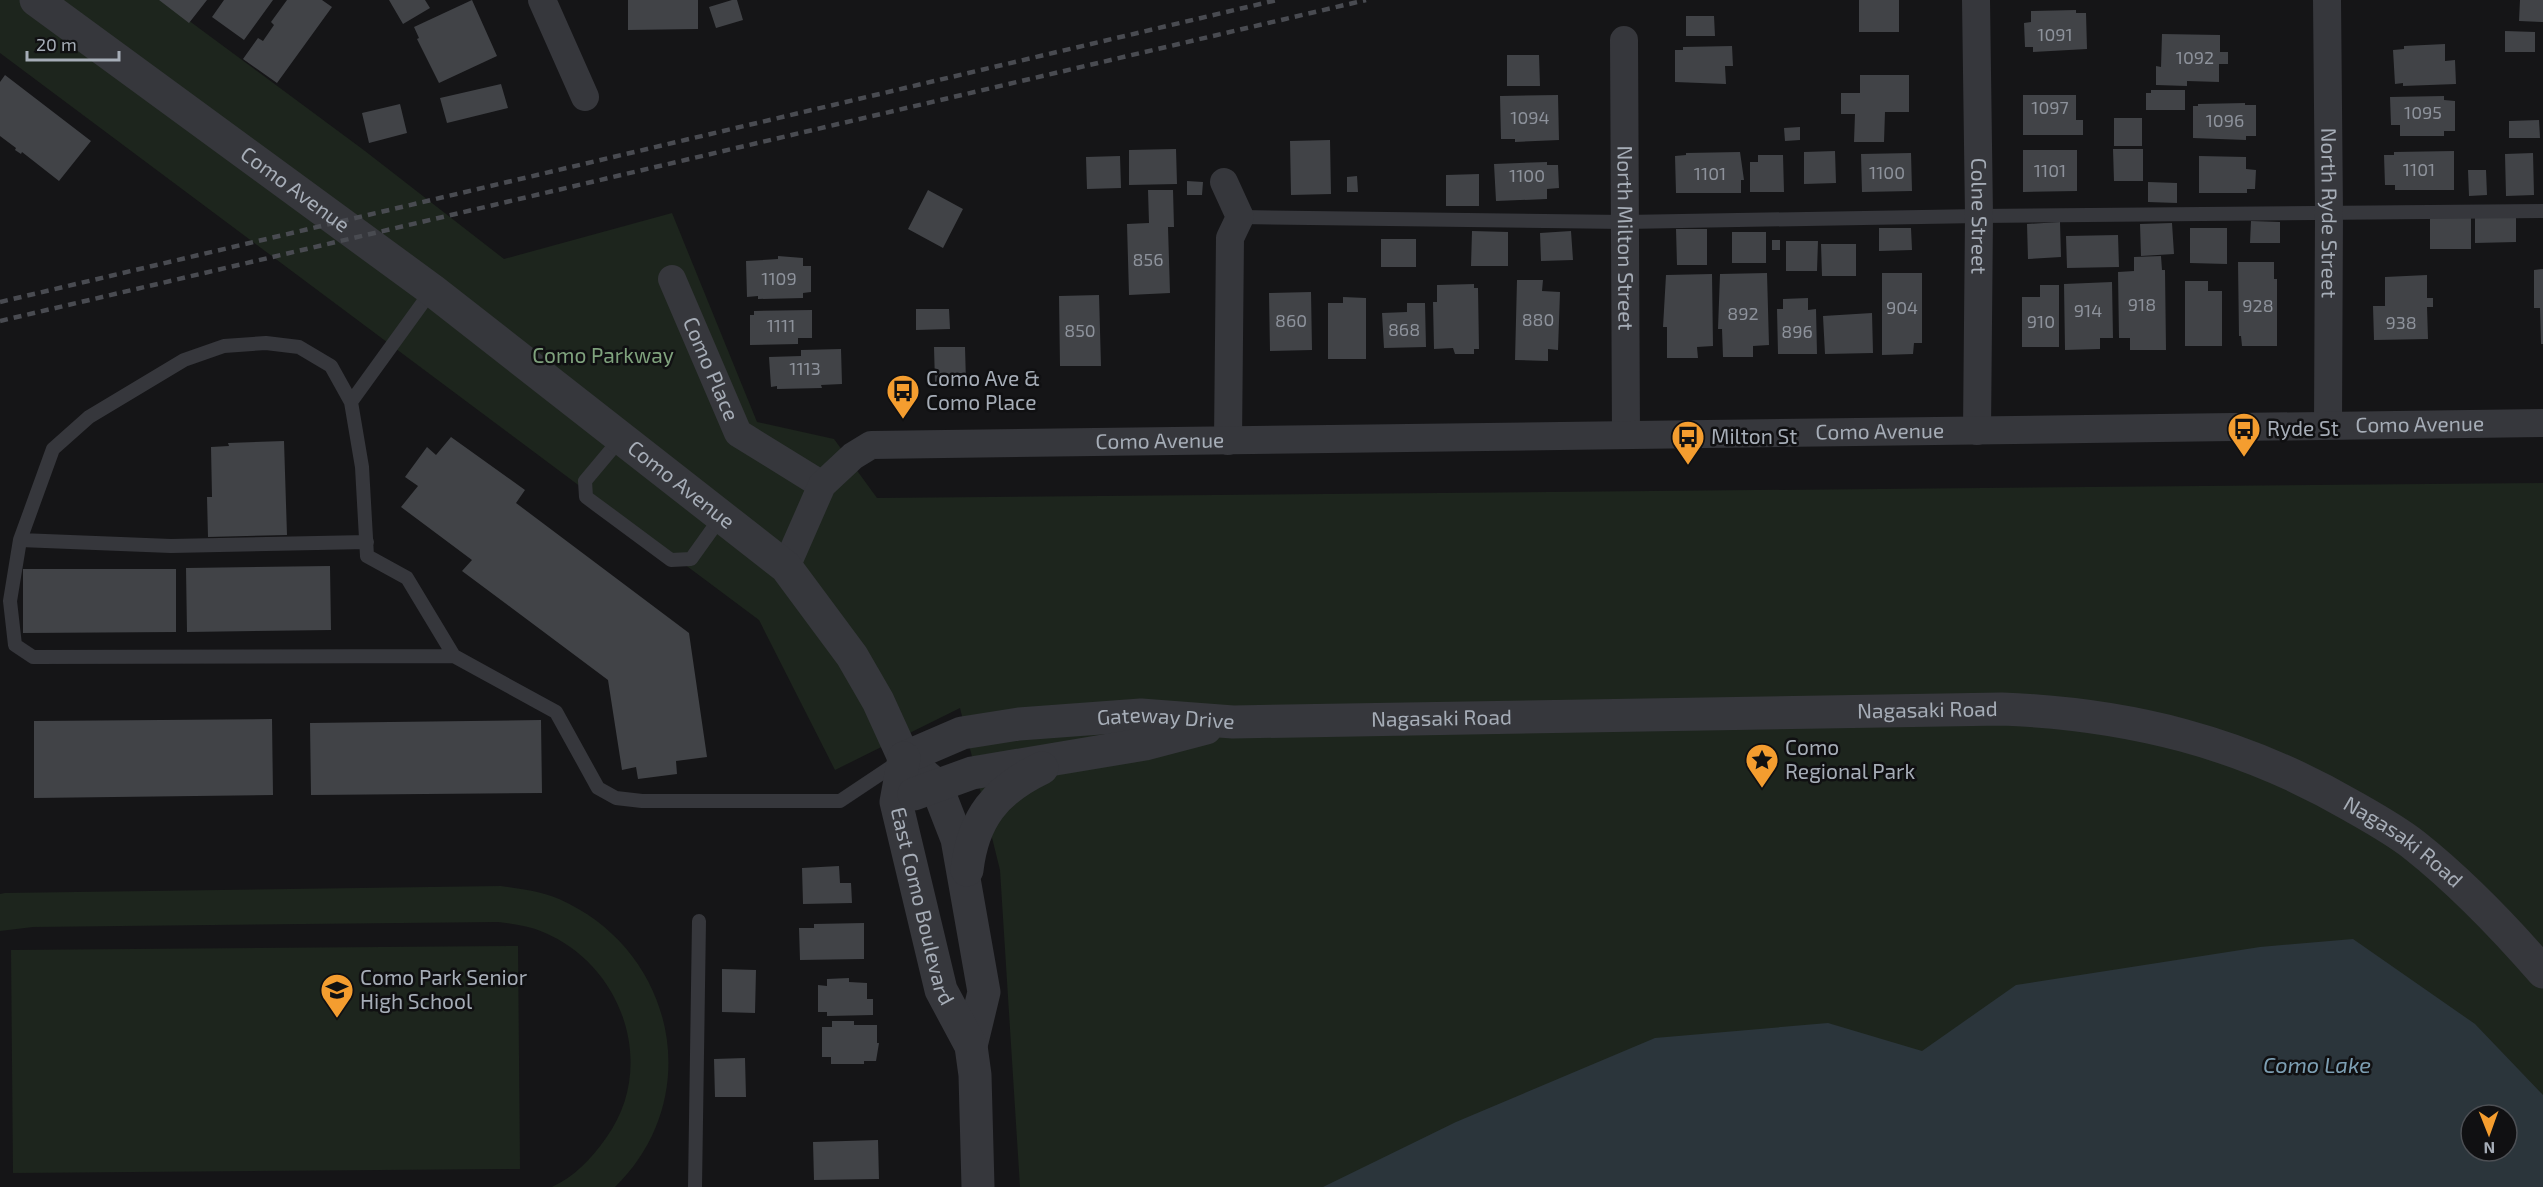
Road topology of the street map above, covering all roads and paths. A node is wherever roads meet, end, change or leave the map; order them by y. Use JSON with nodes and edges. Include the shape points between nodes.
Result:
{"nodes":[{"id":1,"x":36,"y":0,"type":"edge"},
{"id":2,"x":542,"y":0,"type":"edge"},
{"id":3,"x":1976,"y":0,"type":"edge"},
{"id":4,"x":2327,"y":0,"type":"edge"},
{"id":5,"x":1624,"y":40,"type":"dead end"},
{"id":6,"x":585,"y":97,"type":"dead end"},
{"id":7,"x":1224,"y":182,"type":"dead end"},
{"id":8,"x":2543,"y":211,"type":"edge"},
{"id":9,"x":2329,"y":213,"type":"junction"},
{"id":10,"x":1979,"y":216,"type":"junction"},
{"id":11,"x":1240,"y":217,"type":"junction"},
{"id":12,"x":1625,"y":222,"type":"junction"},
{"id":13,"x":672,"y":279,"type":"dead end"},
{"id":14,"x":432,"y":290,"type":"junction"},
{"id":15,"x":351,"y":402,"type":"junction"},
{"id":16,"x":2543,"y":423,"type":"edge"},
{"id":17,"x":2328,"y":425,"type":"junction"},
{"id":18,"x":1977,"y":430,"type":"junction"},
{"id":19,"x":1626,"y":435,"type":"junction"},
{"id":20,"x":621,"y":438,"type":"junction"},
{"id":21,"x":1228,"y":441,"type":"junction"},
{"id":22,"x":822,"y":485,"type":"junction"},
{"id":23,"x":722,"y":516,"type":"junction"},
{"id":24,"x":20,"y":540,"type":"junction"},
{"id":25,"x":367,"y":542,"type":"junction"},
{"id":26,"x":786,"y":567,"type":"junction"},
{"id":27,"x":454,"y":656,"type":"junction"},
{"id":28,"x":1233,"y":722,"type":"junction"},
{"id":29,"x":1064,"y":758,"type":"junction"},
{"id":30,"x":904,"y":759,"type":"junction"},
{"id":31,"x":936,"y":785,"type":"junction"},
{"id":32,"x":896,"y":802,"type":"junction"},
{"id":33,"x":965,"y":886,"type":"junction"},
{"id":34,"x":699,"y":921,"type":"dead end"},
{"id":35,"x":2543,"y":972,"type":"edge"},
{"id":36,"x":971,"y":1046,"type":"junction"},
{"id":37,"x":696,"y":1187,"type":"edge"},
{"id":38,"x":978,"y":1187,"type":"edge"}],
"edges":[{"from":1,"to":14,"type":"street","name":"Como Avenue"},
{"from":2,"to":6,"type":"street"},
{"from":3,"to":10,"type":"street","name":"Colne Street"},
{"from":4,"to":9,"type":"street","name":"North Ryde Street"},
{"from":5,"to":12,"type":"street","name":"North Milton Street"},
{"from":7,"to":11,"type":"street"},
{"from":8,"to":9,"type":"lane"},
{"from":9,"to":10,"type":"lane"},
{"from":9,"to":17,"type":"street","name":"North Ryde Street"},
{"from":10,"to":12,"type":"lane"},
{"from":10,"to":18,"type":"street","name":"Colne Street"},
{"from":11,"to":12,"type":"lane"},
{"from":11,"to":21,"type":"street","via":[[1230,238]]},
{"from":12,"to":19,"type":"street","name":"North Milton Street"},
{"from":13,"to":22,"type":"street","name":"Como Place","via":[[738,433]]},
{"from":14,"to":15,"type":"lane"},
{"from":14,"to":20,"type":"street","name":"Como Avenue"},
{"from":15,"to":24,"type":"lane","via":[[331,366],[299,347],[266,343],[224,346],[184,360],[89,417],[53,449]]},
{"from":15,"to":25,"type":"lane","via":[[362,467]]},
{"from":16,"to":17,"type":"street","name":"Como Avenue"},
{"from":17,"to":18,"type":"street","name":"Como Avenue"},
{"from":18,"to":19,"type":"street","name":"Como Avenue"},
{"from":19,"to":21,"type":"street","name":"Como Avenue"},
{"from":20,"to":23,"type":"street","name":"Como Avenue"},
{"from":20,"to":23,"type":"lane","via":[[585,481],[586,497],[671,560],[691,559]]},
{"from":21,"to":22,"type":"street","name":"Como Avenue","via":[[871,445]]},
{"from":22,"to":26,"type":"street","name":"Como Avenue"},
{"from":23,"to":26,"type":"street","name":"Como Avenue"},
{"from":24,"to":25,"type":"lane","via":[[171,546]]},
{"from":24,"to":27,"type":"lane","via":[[10,602],[15,645],[33,657]]},
{"from":25,"to":27,"type":"lane","via":[[367,556],[407,578]]},
{"from":26,"to":30,"type":"street","name":"East Como Boulevard","via":[[852,656],[878,700]]},
{"from":27,"to":30,"type":"lane","via":[[556,712],[598,788],[616,798],[840,801]]},
{"from":28,"to":29,"type":"street","name":"Gateway Drive","via":[[1145,744]]},
{"from":28,"to":30,"type":"street","name":"Gateway Drive","via":[[1141,715],[1018,724],[962,733]]},
{"from":28,"to":35,"type":"street","name":"Nagasaki Road","via":[[2002,709],[2110,718],[2217,745],[2321,788],[2412,843],[2494,917]]},
{"from":29,"to":31,"type":"street","name":"Gateway Drive","via":[[972,773]]},
{"from":29,"to":33,"type":"street","via":[[1019,779],[989,806],[974,833]]},
{"from":30,"to":31,"type":"street","name":"East Como Boulevard"},
{"from":30,"to":32,"type":"street","name":"East Como Boulevard"},
{"from":31,"to":32,"type":"street","name":"Gateway Drive"},
{"from":31,"to":33,"type":"street","name":"East Como Boulevard","via":[[957,839]]},
{"from":32,"to":36,"type":"street","name":"East Como Boulevard","via":[[941,990]]},
{"from":33,"to":36,"type":"street","name":"East Como Boulevard","via":[[984,992]]},
{"from":34,"to":37,"type":"lane"},
{"from":36,"to":38,"type":"street","name":"East Como Boulevard"}]}
